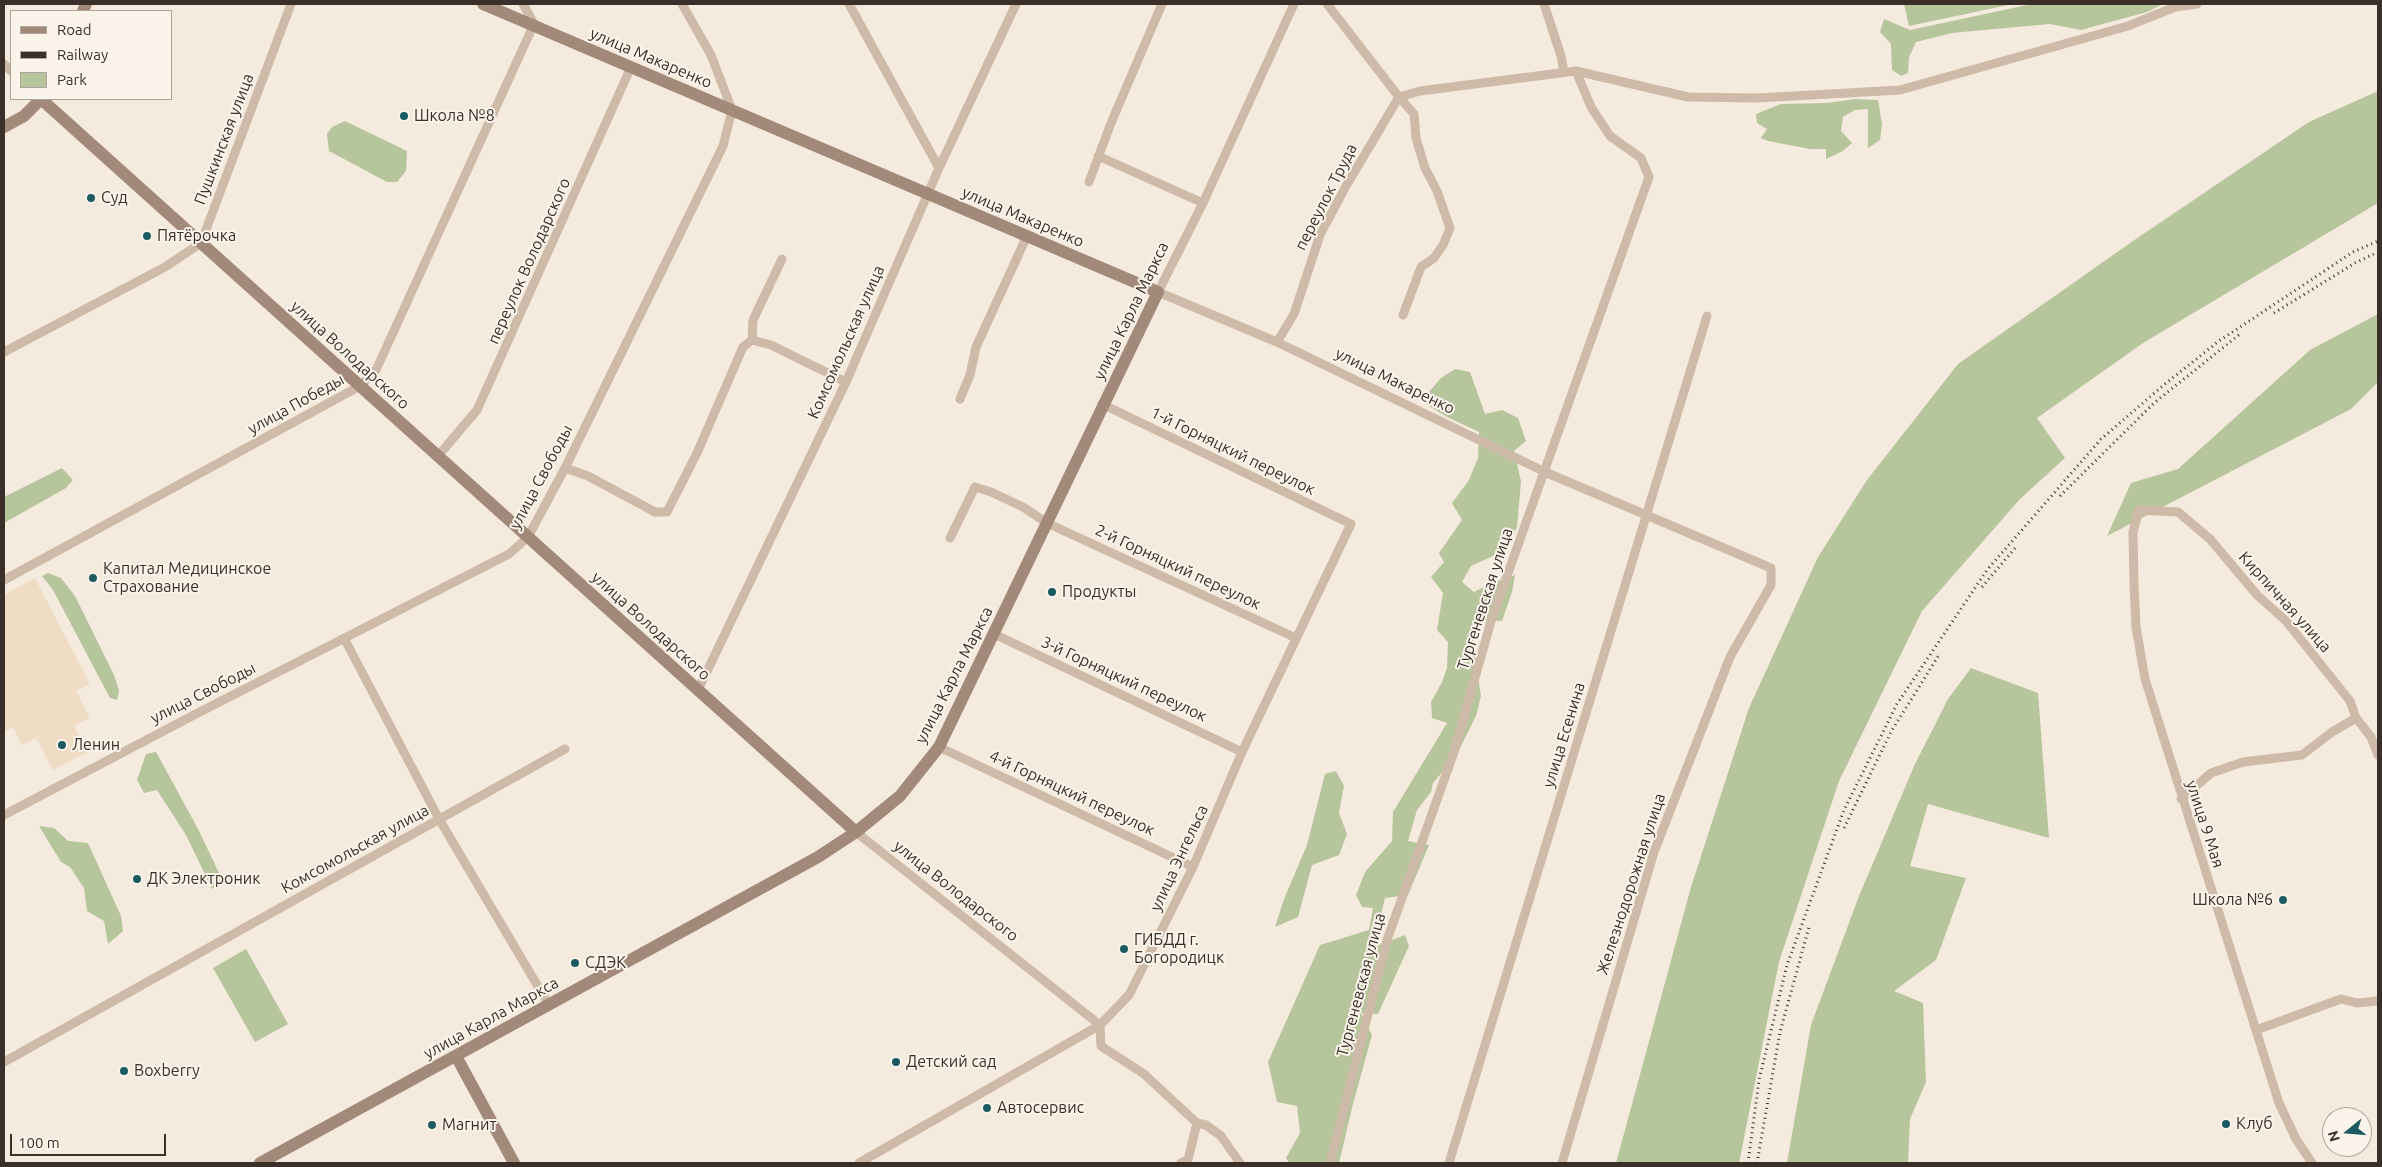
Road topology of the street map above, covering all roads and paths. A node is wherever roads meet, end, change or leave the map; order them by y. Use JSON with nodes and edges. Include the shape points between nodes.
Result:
{"nodes":[{"id":1,"x":291,"y":4,"type":"edge"},
{"id":2,"x":483,"y":4,"type":"edge"},
{"id":3,"x":523,"y":4,"type":"edge"},
{"id":4,"x":682,"y":4,"type":"edge"},
{"id":5,"x":849,"y":4,"type":"edge"},
{"id":6,"x":1016,"y":4,"type":"edge"},
{"id":7,"x":1162,"y":4,"type":"edge"},
{"id":8,"x":1294,"y":4,"type":"edge"},
{"id":9,"x":1327,"y":4,"type":"edge"},
{"id":10,"x":1544,"y":4,"type":"edge"},
{"id":11,"x":2197,"y":4,"type":"edge"},
{"id":12,"x":534,"y":24,"type":"junction"},
{"id":13,"x":631,"y":67,"type":"junction"},
{"id":14,"x":1576,"y":71,"type":"junction"},
{"id":15,"x":1564,"y":72,"type":"junction"},
{"id":16,"x":1399,"y":97,"type":"junction"},
{"id":17,"x":40,"y":100,"type":"edge"},
{"id":18,"x":42,"y":100,"type":"edge"},
{"id":19,"x":732,"y":110,"type":"junction"},
{"id":20,"x":4,"y":127,"type":"edge"},
{"id":21,"x":1098,"y":156,"type":"junction"},
{"id":22,"x":939,"y":168,"type":"junction"},
{"id":23,"x":1089,"y":182,"type":"dead end"},
{"id":24,"x":929,"y":194,"type":"junction"},
{"id":25,"x":1203,"y":202,"type":"junction"},
{"id":26,"x":1026,"y":236,"type":"junction"},
{"id":27,"x":201,"y":243,"type":"junction"},
{"id":28,"x":782,"y":259,"type":"dead end"},
{"id":29,"x":1158,"y":292,"type":"junction"},
{"id":30,"x":1402,"y":315,"type":"dead end"},
{"id":31,"x":1707,"y":316,"type":"dead end"},
{"id":32,"x":752,"y":340,"type":"junction"},
{"id":33,"x":1277,"y":342,"type":"junction"},
{"id":34,"x":4,"y":352,"type":"edge"},
{"id":35,"x":846,"y":382,"type":"junction"},
{"id":36,"x":360,"y":386,"type":"junction"},
{"id":37,"x":960,"y":399,"type":"dead end"},
{"id":38,"x":1102,"y":404,"type":"junction"},
{"id":39,"x":438,"y":456,"type":"junction"},
{"id":40,"x":565,"y":468,"type":"junction"},
{"id":41,"x":1546,"y":472,"type":"junction"},
{"id":42,"x":2138,"y":510,"type":"joint"},
{"id":43,"x":1646,"y":514,"type":"junction"},
{"id":44,"x":1047,"y":523,"type":"junction"},
{"id":45,"x":1351,"y":524,"type":"joint"},
{"id":46,"x":528,"y":537,"type":"junction"},
{"id":47,"x":950,"y":538,"type":"dead end"},
{"id":48,"x":1771,"y":568,"type":"joint"},
{"id":49,"x":4,"y":580,"type":"edge"},
{"id":50,"x":994,"y":634,"type":"junction"},
{"id":51,"x":344,"y":638,"type":"junction"},
{"id":52,"x":1296,"y":638,"type":"junction"},
{"id":53,"x":698,"y":690,"type":"junction"},
{"id":54,"x":2356,"y":718,"type":"junction"},
{"id":55,"x":939,"y":747,"type":"junction"},
{"id":56,"x":565,"y":749,"type":"dead end"},
{"id":57,"x":1242,"y":752,"type":"junction"},
{"id":58,"x":2378,"y":756,"type":"edge"},
{"id":59,"x":2181,"y":799,"type":"junction"},
{"id":60,"x":4,"y":815,"type":"edge"},
{"id":61,"x":439,"y":819,"type":"junction"},
{"id":62,"x":856,"y":832,"type":"junction"},
{"id":63,"x":1193,"y":867,"type":"junction"},
{"id":64,"x":2378,"y":1001,"type":"edge"},
{"id":65,"x":549,"y":1005,"type":"junction"},
{"id":66,"x":1100,"y":1025,"type":"junction"},
{"id":67,"x":2256,"y":1030,"type":"junction"},
{"id":68,"x":456,"y":1056,"type":"junction"},
{"id":69,"x":4,"y":1062,"type":"edge"},
{"id":70,"x":1197,"y":1123,"type":"junction"},
{"id":71,"x":260,"y":1163,"type":"edge"},
{"id":72,"x":514,"y":1163,"type":"edge"},
{"id":73,"x":859,"y":1163,"type":"edge"},
{"id":74,"x":1181,"y":1163,"type":"edge"},
{"id":75,"x":1240,"y":1163,"type":"edge"},
{"id":76,"x":1330,"y":1163,"type":"edge"},
{"id":77,"x":1449,"y":1163,"type":"edge"},
{"id":78,"x":1562,"y":1163,"type":"edge"},
{"id":79,"x":2311,"y":1163,"type":"edge"}],
"edges":[{"from":1,"to":27,"type":"street","name":"Пушкинская улица"},
{"from":2,"to":12,"type":"main road","name":"улица Макаренко"},
{"from":3,"to":12,"type":"street"},
{"from":4,"to":19,"type":"street","via":[[711,55]]},
{"from":5,"to":22,"type":"street"},
{"from":6,"to":22,"type":"street","name":"Комсомольская улица"},
{"from":7,"to":21,"type":"street"},
{"from":8,"to":25,"type":"street","name":"улица Карла Маркса"},
{"from":9,"to":16,"type":"street"},
{"from":10,"to":15,"type":"street"},
{"from":11,"to":14,"type":"street","via":[[2175,7],[2128,26],[1900,90],[1758,98],[1688,97]]},
{"from":12,"to":13,"type":"main road","name":"улица Макаренко"},
{"from":12,"to":36,"type":"street","name":"улица Победы","via":[[376,370]]},
{"from":13,"to":19,"type":"main road","name":"улица Макаренко"},
{"from":13,"to":39,"type":"street","name":"переулок Володарского","via":[[477,410]]},
{"from":14,"to":15,"type":"street"},
{"from":14,"to":41,"type":"street","name":"Тургеневская улица","via":[[1591,107],[1610,136],[1641,158],[1649,177]]},
{"from":15,"to":16,"type":"street","via":[[1420,91]]},
{"from":16,"to":30,"type":"street","via":[[1414,114],[1416,138],[1425,168],[1450,228],[1443,246],[1421,267]]},
{"from":16,"to":33,"type":"street","name":"переулок Труда","via":[[1320,235],[1294,314]]},
{"from":17,"to":20,"type":"main road","via":[[24,116]]},
{"from":18,"to":27,"type":"main road","name":"улица Володарского"},
{"from":19,"to":24,"type":"main road","name":"улица Макаренко"},
{"from":19,"to":40,"type":"street","name":"улица Свободы","via":[[723,146]]},
{"from":21,"to":23,"type":"street"},
{"from":21,"to":25,"type":"street"},
{"from":22,"to":24,"type":"street","name":"Комсомольская улица"},
{"from":24,"to":26,"type":"main road","name":"улица Макаренко"},
{"from":24,"to":35,"type":"street","name":"Комсомольская улица"},
{"from":25,"to":29,"type":"street","name":"улица Карла Маркса"},
{"from":26,"to":29,"type":"main road","name":"улица Макаренко"},
{"from":26,"to":37,"type":"street","via":[[976,347]]},
{"from":27,"to":34,"type":"street","via":[[165,267]]},
{"from":27,"to":36,"type":"main road","name":"улица Володарского"},
{"from":28,"to":32,"type":"street","via":[[753,320]]},
{"from":29,"to":33,"type":"street","name":"улица Макаренко"},
{"from":29,"to":38,"type":"main road","name":"улица Карла Маркса"},
{"from":31,"to":43,"type":"street","name":"улица Есенина"},
{"from":32,"to":35,"type":"street","via":[[771,345]]},
{"from":32,"to":40,"type":"street","via":[[744,347],[667,512],[654,512],[588,476]]},
{"from":33,"to":41,"type":"street","name":"улица Макаренко"},
{"from":35,"to":53,"type":"street","name":"Комсомольская улица"},
{"from":36,"to":39,"type":"main road","name":"улица Володарского"},
{"from":36,"to":49,"type":"street","name":"улица Победы"},
{"from":38,"to":44,"type":"main road","name":"улица Карла Маркса"},
{"from":38,"to":45,"type":"street","name":"1-й Горняцкий переулок"},
{"from":39,"to":46,"type":"main road","name":"улица Володарского"},
{"from":40,"to":46,"type":"street","name":"улица Свободы"},
{"from":41,"to":43,"type":"street","name":"улица Макаренко"},
{"from":41,"to":76,"type":"street","name":"Тургеневская улица","via":[[1492,621],[1454,752],[1387,940]]},
{"from":42,"to":54,"type":"street","name":"Кирпичная улица","via":[[2178,512],[2210,538],[2257,595],[2286,621],[2350,701]]},
{"from":42,"to":59,"type":"street","name":"улица 9 Мая","via":[[2134,532],[2136,627],[2145,680]]},
{"from":43,"to":48,"type":"street","name":"улица Макаренко"},
{"from":43,"to":77,"type":"street","name":"улица Есенина"},
{"from":44,"to":47,"type":"street","name":"2-й Горняцкий переулок","via":[[1023,507],[975,487]]},
{"from":44,"to":50,"type":"main road","name":"улица Карла Маркса"},
{"from":44,"to":52,"type":"street","name":"2-й Горняцкий переулок"},
{"from":45,"to":52,"type":"street","name":"улица Энгельса"},
{"from":46,"to":51,"type":"street","name":"улица Свободы","via":[[508,554]]},
{"from":46,"to":53,"type":"main road","name":"улица Володарского"},
{"from":48,"to":78,"type":"street","name":"Железнодорожная улица","via":[[1771,585],[1730,657],[1654,852]]},
{"from":50,"to":55,"type":"main road","name":"улица Карла Маркса"},
{"from":50,"to":57,"type":"street","name":"3-й Горняцкий переулок"},
{"from":51,"to":60,"type":"street","name":"улица Свободы"},
{"from":51,"to":61,"type":"street"},
{"from":52,"to":57,"type":"street","name":"улица Энгельса"},
{"from":53,"to":62,"type":"main road","name":"улица Володарского"},
{"from":54,"to":58,"type":"street","name":"Кирпичная улица","via":[[2371,738]]},
{"from":54,"to":59,"type":"street","via":[[2302,755],[2243,762],[2211,773]]},
{"from":55,"to":62,"type":"main road","name":"улица Карла Маркса","via":[[900,796]]},
{"from":55,"to":63,"type":"street","name":"4-й Горняцкий переулок"},
{"from":56,"to":61,"type":"street","name":"Комсомольская улица"},
{"from":57,"to":63,"type":"street","name":"улица Энгельса"},
{"from":59,"to":67,"type":"street","name":"улица 9 Мая"},
{"from":61,"to":65,"type":"street"},
{"from":61,"to":69,"type":"street","name":"Комсомольская улица"},
{"from":62,"to":65,"type":"main road","name":"улица Карла Маркса","via":[[818,857]]},
{"from":62,"to":66,"type":"street","name":"улица Володарского"},
{"from":63,"to":66,"type":"street","name":"улица Энгельса","via":[[1129,995]]},
{"from":64,"to":67,"type":"street","via":[[2358,1003],[2341,999]]},
{"from":65,"to":68,"type":"main road","name":"улица Карла Маркса"},
{"from":66,"to":70,"type":"street","via":[[1101,1046],[1144,1074]]},
{"from":66,"to":73,"type":"street","name":"улица Энгельса"},
{"from":67,"to":79,"type":"street","name":"улица 9 Мая","via":[[2279,1103]]},
{"from":68,"to":71,"type":"main road","name":"улица Карла Маркса"},
{"from":68,"to":72,"type":"main road"},
{"from":70,"to":74,"type":"street","via":[[1188,1160]]},
{"from":70,"to":75,"type":"street","via":[[1206,1125],[1221,1136]]}]}
